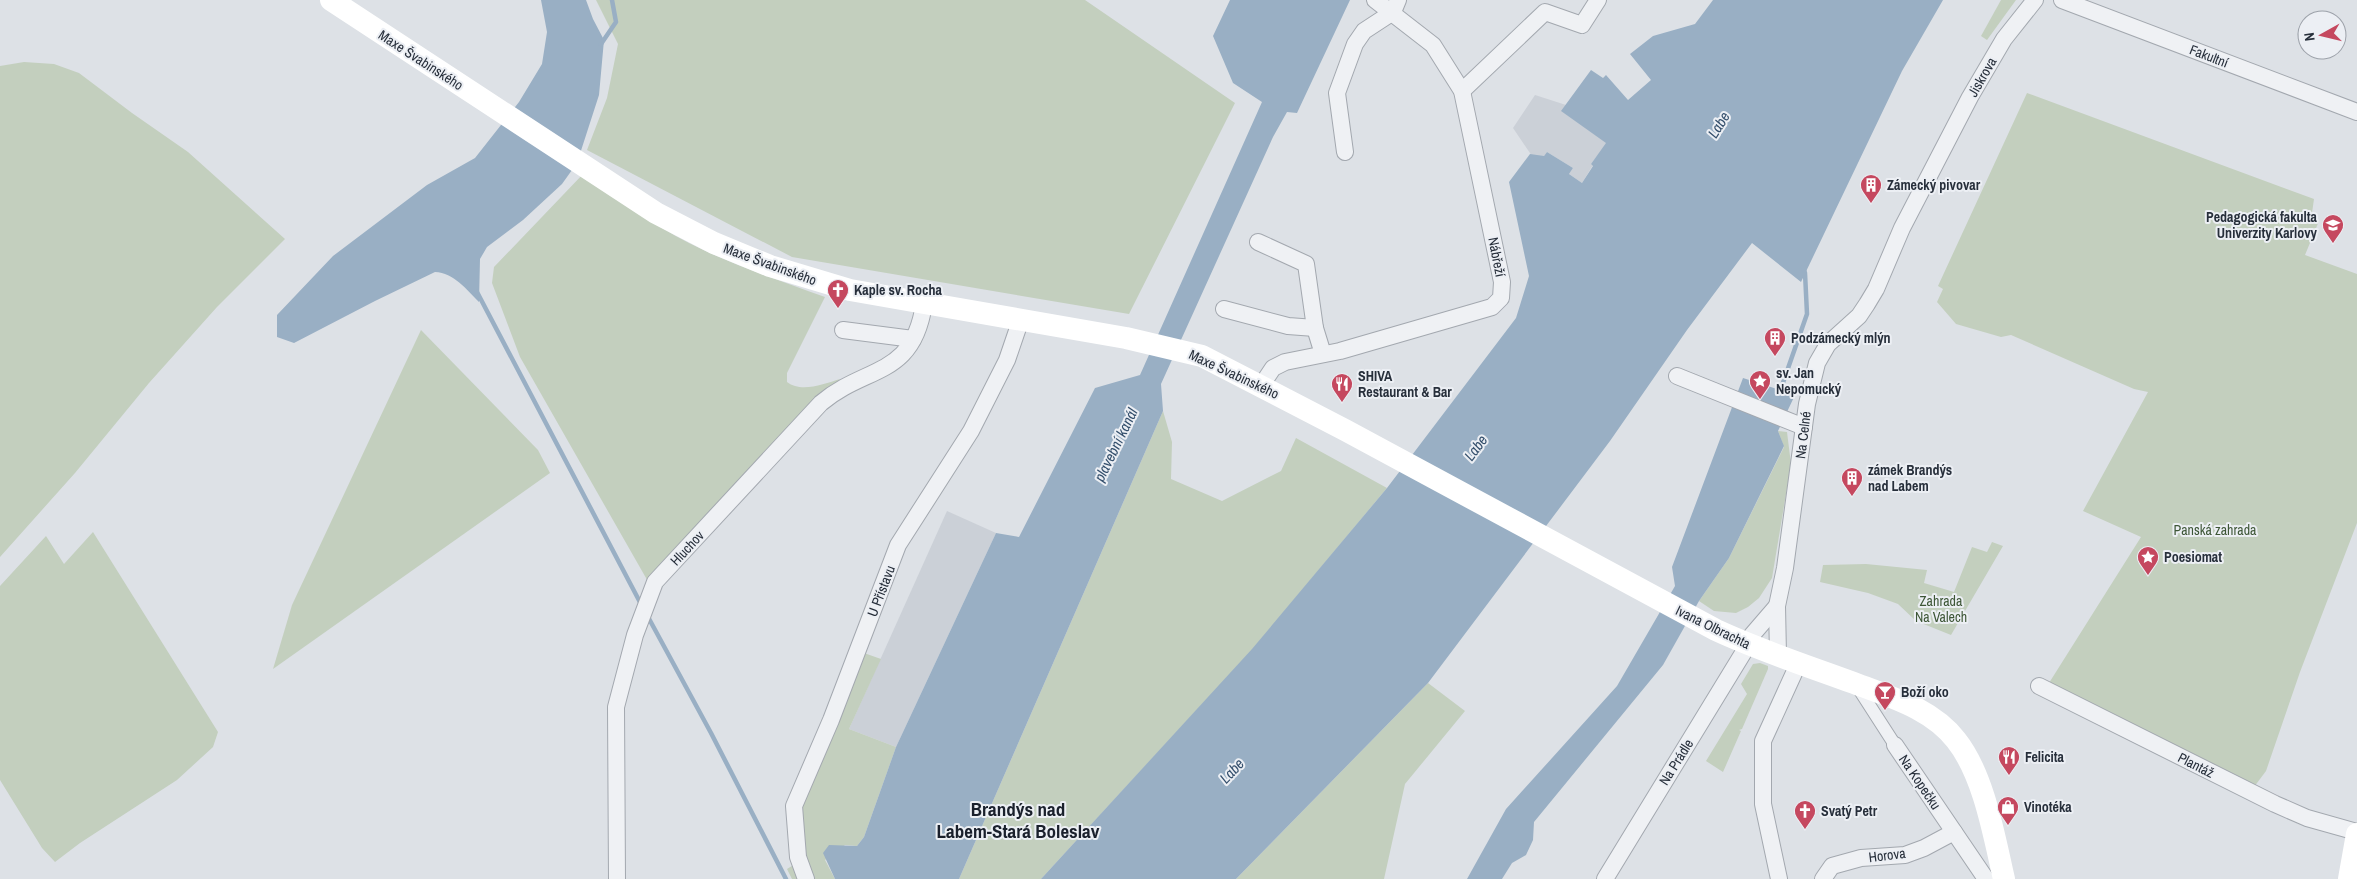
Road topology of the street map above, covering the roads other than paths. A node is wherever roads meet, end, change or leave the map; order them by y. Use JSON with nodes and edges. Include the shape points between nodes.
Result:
{"nodes":[{"id":1,"x":330,"y":0,"type":"edge"},
{"id":2,"x":1375,"y":0,"type":"edge"},
{"id":3,"x":1598,"y":0,"type":"edge"},
{"id":4,"x":2035,"y":0,"type":"edge"},
{"id":5,"x":2062,"y":0,"type":"edge"},
{"id":6,"x":1396,"y":6,"type":"edge"},
{"id":7,"x":1462,"y":91,"type":"junction"},
{"id":8,"x":2357,"y":112,"type":"edge"},
{"id":9,"x":1345,"y":152,"type":"dead end"},
{"id":10,"x":1938,"y":159,"type":"joint"},
{"id":11,"x":1258,"y":242,"type":"dead end"},
{"id":12,"x":924,"y":304,"type":"junction"},
{"id":13,"x":1224,"y":309,"type":"dead end"},
{"id":14,"x":1022,"y":319,"type":"junction"},
{"id":15,"x":1315,"y":328,"type":"junction"},
{"id":16,"x":844,"y":330,"type":"dead end"},
{"id":17,"x":913,"y":339,"type":"junction"},
{"id":18,"x":1323,"y":354,"type":"junction"},
{"id":19,"x":1678,"y":376,"type":"dead end"},
{"id":20,"x":1261,"y":386,"type":"junction"},
{"id":21,"x":1804,"y":427,"type":"junction"},
{"id":22,"x":1345,"y":430,"type":"joint"},
{"id":23,"x":1777,"y":606,"type":"junction"},
{"id":24,"x":1748,"y":645,"type":"junction"},
{"id":25,"x":1778,"y":655,"type":"junction"},
{"id":26,"x":1799,"y":662,"type":"junction"},
{"id":27,"x":1856,"y":684,"type":"junction"},
{"id":28,"x":2039,"y":686,"type":"dead end"},
{"id":29,"x":1895,"y":745,"type":"joint"},
{"id":30,"x":1954,"y":832,"type":"junction"},
{"id":31,"x":2357,"y":833,"type":"edge"},
{"id":32,"x":617,"y":879,"type":"edge"},
{"id":33,"x":806,"y":879,"type":"edge"},
{"id":34,"x":1605,"y":879,"type":"edge"},
{"id":35,"x":1779,"y":879,"type":"edge"},
{"id":36,"x":1823,"y":879,"type":"edge"},
{"id":37,"x":1986,"y":879,"type":"edge"},
{"id":38,"x":2004,"y":879,"type":"edge"},
{"id":39,"x":2349,"y":879,"type":"edge"}],
"edges":[{"from":1,"to":12,"type":"main road","name":"Maxe Švabinského","via":[[656,213],[714,243],[770,266],[850,290]]},
{"from":2,"to":6,"type":"street","name":"Nábřeží"},
{"from":3,"to":7,"type":"street","via":[[1582,25],[1545,12]]},
{"from":4,"to":10,"type":"street","name":"Jiskrova","via":[[2004,39]]},
{"from":5,"to":8,"type":"street","name":"Fakultní"},
{"from":6,"to":7,"type":"street","name":"Nábřeží","via":[[1433,45]]},
{"from":6,"to":9,"type":"street","via":[[1364,31],[1355,44],[1338,93]]},
{"from":7,"to":18,"type":"street","name":"Nábřeží","via":[[1502,282],[1502,298],[1492,307],[1340,352]]},
{"from":10,"to":21,"type":"street","name":"Na Celné","via":[[1902,228],[1876,289],[1859,316],[1828,344],[1817,363],[1806,404]]},
{"from":11,"to":15,"type":"street","via":[[1306,264]]},
{"from":12,"to":14,"type":"main road","name":"Maxe Švabinského"},
{"from":12,"to":17,"type":"street","name":"Hluchov","via":[[922,322]]},
{"from":13,"to":15,"type":"street","via":[[1288,326]]},
{"from":14,"to":20,"type":"main road","name":"Maxe Švabinského","via":[[1192,353]]},
{"from":14,"to":33,"type":"street","name":"U Přístavu","via":[[1007,360],[971,431],[898,545],[831,720],[794,806],[798,857]]},
{"from":15,"to":18,"type":"street"},
{"from":16,"to":17,"type":"street"},
{"from":17,"to":32,"type":"street","name":"Hluchov","via":[[904,355],[887,368],[844,386],[821,403],[655,582],[637,630],[616,707]]},
{"from":18,"to":20,"type":"street","name":"Nábřeží","via":[[1277,365]]},
{"from":19,"to":21,"type":"street"},
{"from":20,"to":22,"type":"main road","name":"Maxe Švabinského"},
{"from":21,"to":23,"type":"street","name":"Na Celné"},
{"from":22,"to":24,"type":"main road","name":"Ivana Olbrachta","via":[[1701,623]]},
{"from":23,"to":24,"type":"street","name":"Na Prádle","via":[[1752,635]]},
{"from":23,"to":25,"type":"street","name":"Na Celné"},
{"from":24,"to":25,"type":"main road","name":"Ivana Olbrachta"},
{"from":24,"to":34,"type":"street","name":"Na Prádle"},
{"from":25,"to":26,"type":"main road","name":"Ivana Olbrachta"},
{"from":26,"to":27,"type":"main road","name":"Ivana Olbrachta"},
{"from":26,"to":35,"type":"street","via":[[1764,741],[1763,804]]},
{"from":27,"to":29,"type":"street","name":"Na Kopečku"},
{"from":27,"to":38,"type":"main road","name":"Ivana Olbrachta","via":[[1907,703],[1939,724],[1956,740],[1982,792]]},
{"from":28,"to":31,"type":"street","name":"Plantáž","via":[[2275,804],[2307,818]]},
{"from":29,"to":30,"type":"street","name":"Na Kopečku"},
{"from":30,"to":36,"type":"street","name":"Horova","via":[[1905,855],[1861,858],[1832,866]]},
{"from":30,"to":37,"type":"street","name":"Na Kopečku"},
{"from":31,"to":39,"type":"main road"}]}
